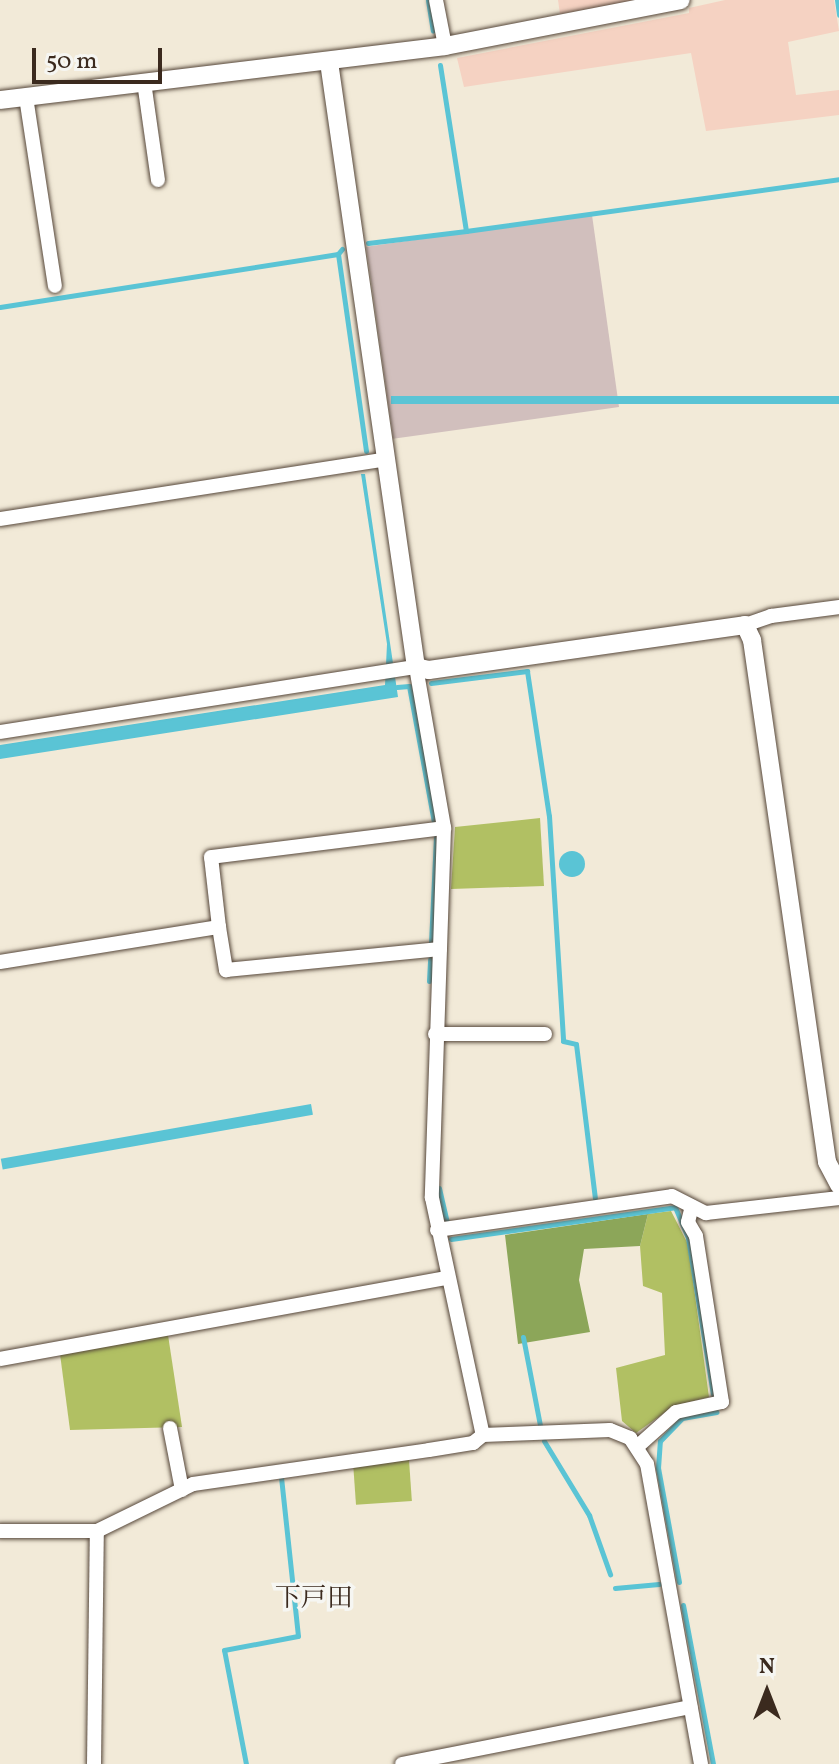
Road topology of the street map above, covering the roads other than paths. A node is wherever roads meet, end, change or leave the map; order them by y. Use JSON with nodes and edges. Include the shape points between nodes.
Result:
{"nodes":[{"id":1,"x":436,"y":0,"type":"edge"},
{"id":2,"x":681,"y":0,"type":"edge"},
{"id":3,"x":445,"y":46,"type":"junction"},
{"id":4,"x":329,"y":62,"type":"junction"},
{"id":5,"x":144,"y":82,"type":"junction"},
{"id":6,"x":26,"y":97,"type":"junction"},
{"id":7,"x":0,"y":100,"type":"edge"},
{"id":8,"x":158,"y":180,"type":"dead end"},
{"id":9,"x":55,"y":286,"type":"dead end"},
{"id":10,"x":383,"y":460,"type":"junction"},
{"id":11,"x":0,"y":519,"type":"edge"},
{"id":12,"x":839,"y":607,"type":"edge"},
{"id":13,"x":745,"y":625,"type":"junction"},
{"id":14,"x":407,"y":668,"type":"junction"},
{"id":15,"x":0,"y":732,"type":"edge"},
{"id":16,"x":444,"y":828,"type":"junction"},
{"id":17,"x":219,"y":927,"type":"junction"},
{"id":18,"x":440,"y":949,"type":"junction"},
{"id":19,"x":0,"y":962,"type":"edge"},
{"id":20,"x":435,"y":1034,"type":"junction"},
{"id":21,"x":545,"y":1034,"type":"dead end"},
{"id":22,"x":839,"y":1185,"type":"edge"},
{"id":23,"x":839,"y":1198,"type":"edge"},
{"id":24,"x":692,"y":1206,"type":"junction"},
{"id":25,"x":437,"y":1230,"type":"junction"},
{"id":26,"x":447,"y":1278,"type":"junction"},
{"id":27,"x":0,"y":1359,"type":"edge"},
{"id":28,"x":170,"y":1428,"type":"dead end"},
{"id":29,"x":483,"y":1435,"type":"junction"},
{"id":30,"x":638,"y":1446,"type":"junction"},
{"id":31,"x":182,"y":1490,"type":"junction"},
{"id":32,"x":0,"y":1531,"type":"edge"},
{"id":33,"x":97,"y":1531,"type":"junction"},
{"id":34,"x":690,"y":1707,"type":"junction"},
{"id":35,"x":94,"y":1764,"type":"edge"},
{"id":36,"x":402,"y":1764,"type":"edge"},
{"id":37,"x":701,"y":1764,"type":"edge"}],
"edges":[{"from":1,"to":3,"type":"street"},
{"from":2,"to":3,"type":"street"},
{"from":3,"to":4,"type":"street"},
{"from":4,"to":5,"type":"street"},
{"from":4,"to":10,"type":"street"},
{"from":5,"to":6,"type":"street"},
{"from":5,"to":8,"type":"street"},
{"from":6,"to":7,"type":"street"},
{"from":6,"to":9,"type":"street"},
{"from":10,"to":11,"type":"street"},
{"from":10,"to":14,"type":"street"},
{"from":12,"to":13,"type":"street"},
{"from":13,"to":14,"type":"street","via":[[429,670]]},
{"from":13,"to":22,"type":"street","via":[[752,640],[827,1162]]},
{"from":14,"to":15,"type":"street"},
{"from":14,"to":16,"type":"street"},
{"from":16,"to":17,"type":"street","via":[[211,857]]},
{"from":16,"to":18,"type":"street"},
{"from":17,"to":18,"type":"street","via":[[226,970]]},
{"from":17,"to":19,"type":"street"},
{"from":18,"to":20,"type":"street"},
{"from":20,"to":21,"type":"street"},
{"from":20,"to":25,"type":"street","via":[[432,1198]]},
{"from":23,"to":24,"type":"street","via":[[706,1213]]},
{"from":24,"to":25,"type":"street","via":[[672,1196]]},
{"from":24,"to":30,"type":"street","via":[[688,1222],[696,1236],[722,1402],[676,1412]]},
{"from":25,"to":26,"type":"street"},
{"from":26,"to":27,"type":"street"},
{"from":26,"to":29,"type":"street"},
{"from":28,"to":31,"type":"street"},
{"from":29,"to":30,"type":"street","via":[[610,1430]]},
{"from":29,"to":31,"type":"street","via":[[473,1443]]},
{"from":30,"to":34,"type":"street","via":[[647,1464]]},
{"from":31,"to":33,"type":"street"},
{"from":32,"to":33,"type":"street"},
{"from":33,"to":35,"type":"street"},
{"from":34,"to":36,"type":"street"},
{"from":34,"to":37,"type":"street"}]}
